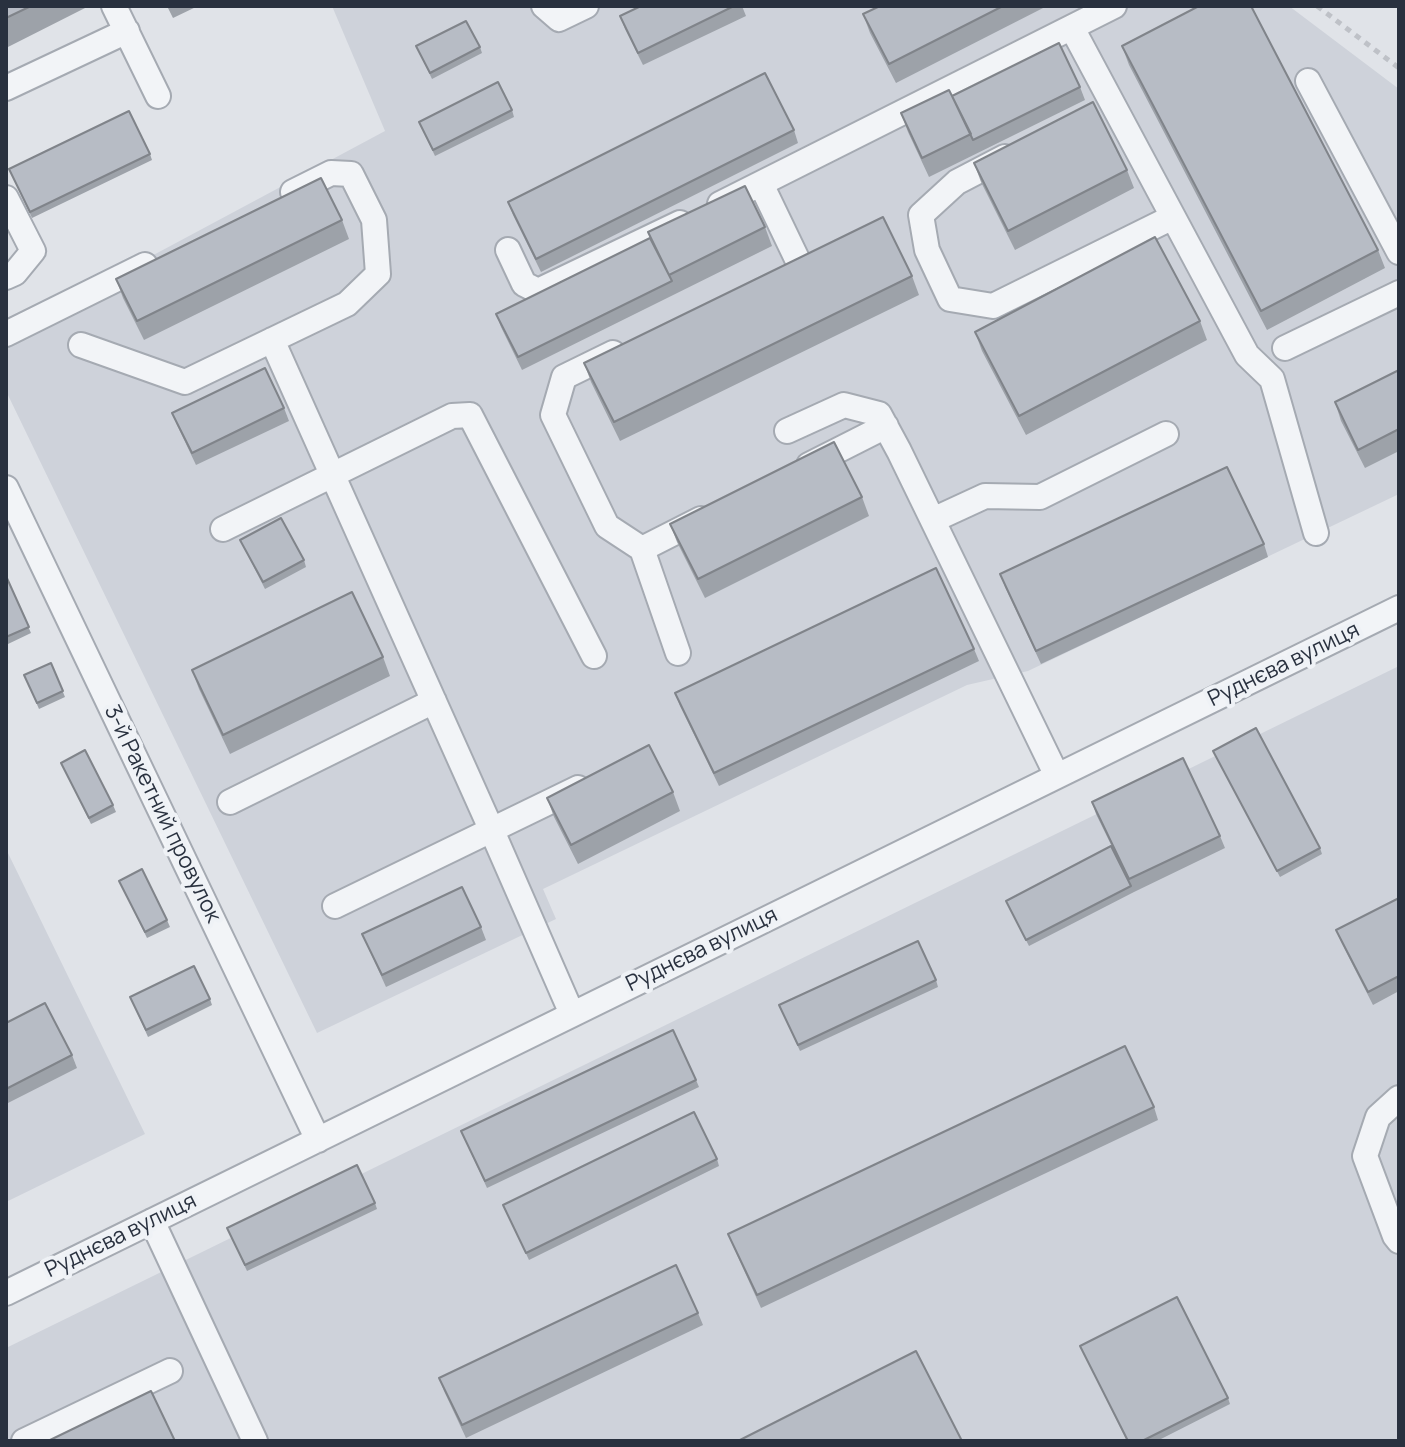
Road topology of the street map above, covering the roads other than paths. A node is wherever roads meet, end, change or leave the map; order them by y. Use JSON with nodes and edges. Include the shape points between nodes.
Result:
{"nodes":[{"id":1,"x":114,"y":6,"type":"edge"},
{"id":2,"x":544,"y":6,"type":"edge"},
{"id":3,"x":586,"y":6,"type":"edge"},
{"id":4,"x":1114,"y":6,"type":"edge"},
{"id":5,"x":1072,"y":28,"type":"junction"},
{"id":6,"x":127,"y":31,"type":"junction"},
{"id":7,"x":1308,"y":81,"type":"dead end"},
{"id":8,"x":6,"y":88,"type":"edge"},
{"id":9,"x":158,"y":96,"type":"dead end"},
{"id":10,"x":1027,"y":146,"type":"edge"},
{"id":11,"x":761,"y":184,"type":"junction"},
{"id":12,"x":6,"y":198,"type":"edge"},
{"id":13,"x":275,"y":201,"type":"edge"},
{"id":14,"x":1173,"y":217,"type":"junction"},
{"id":15,"x":508,"y":250,"type":"dead end"},
{"id":16,"x":823,"y":250,"type":"edge"},
{"id":17,"x":1399,"y":252,"type":"edge"},
{"id":18,"x":162,"y":257,"type":"edge"},
{"id":19,"x":6,"y":277,"type":"edge"},
{"id":20,"x":1399,"y":293,"type":"edge"},
{"id":21,"x":6,"y":334,"type":"edge"},
{"id":22,"x":272,"y":340,"type":"junction"},
{"id":23,"x":633,"y":343,"type":"edge"},
{"id":24,"x":81,"y":345,"type":"dead end"},
{"id":25,"x":1285,"y":348,"type":"dead end"},
{"id":26,"x":886,"y":426,"type":"junction"},
{"id":27,"x":787,"y":431,"type":"dead end"},
{"id":28,"x":1166,"y":434,"type":"dead end"},
{"id":29,"x":791,"y":474,"type":"edge"},
{"id":30,"x":332,"y":475,"type":"junction"},
{"id":31,"x":6,"y":488,"type":"edge"},
{"id":32,"x":723,"y":508,"type":"edge"},
{"id":33,"x":933,"y":520,"type":"junction"},
{"id":34,"x":223,"y":529,"type":"dead end"},
{"id":35,"x":1316,"y":533,"type":"dead end"},
{"id":36,"x":642,"y":549,"type":"junction"},
{"id":37,"x":1399,"y":608,"type":"edge"},
{"id":38,"x":678,"y":653,"type":"dead end"},
{"id":39,"x":594,"y":656,"type":"dead end"},
{"id":40,"x":434,"y":701,"type":"junction"},
{"id":41,"x":604,"y":776,"type":"edge"},
{"id":42,"x":1057,"y":776,"type":"junction"},
{"id":43,"x":230,"y":802,"type":"dead end"},
{"id":44,"x":492,"y":831,"type":"junction"},
{"id":45,"x":335,"y":906,"type":"dead end"},
{"id":46,"x":572,"y":1014,"type":"junction"},
{"id":47,"x":1399,"y":1098,"type":"edge"},
{"id":48,"x":318,"y":1140,"type":"junction"},
{"id":49,"x":152,"y":1221,"type":"junction"},
{"id":50,"x":1399,"y":1241,"type":"edge"},
{"id":51,"x":6,"y":1293,"type":"edge"},
{"id":52,"x":170,"y":1371,"type":"dead end"},
{"id":53,"x":24,"y":1441,"type":"edge"},
{"id":54,"x":255,"y":1441,"type":"edge"}],
"edges":[{"from":1,"to":6,"type":"street"},
{"from":2,"to":3,"type":"street","via":[[559,19]]},
{"from":4,"to":5,"type":"street"},
{"from":5,"to":11,"type":"street"},
{"from":5,"to":14,"type":"street","via":[[1105,106]]},
{"from":6,"to":8,"type":"street"},
{"from":6,"to":9,"type":"street"},
{"from":7,"to":17,"type":"street"},
{"from":10,"to":14,"type":"street","via":[[957,182],[921,215],[927,250],[950,299],[993,306]]},
{"from":11,"to":15,"type":"street","via":[[538,291],[524,284]]},
{"from":11,"to":16,"type":"street","via":[[792,265]]},
{"from":12,"to":19,"type":"street","via":[[33,251]]},
{"from":13,"to":22,"type":"street","via":[[331,173],[351,174],[374,220],[378,274],[347,304]]},
{"from":14,"to":35,"type":"street","via":[[1247,355],[1272,379]]},
{"from":18,"to":21,"type":"street"},
{"from":20,"to":25,"type":"street"},
{"from":22,"to":24,"type":"street","via":[[185,382]]},
{"from":22,"to":30,"type":"street"},
{"from":23,"to":36,"type":"street","via":[[564,377],[553,415],[607,526]]},
{"from":26,"to":27,"type":"street","via":[[879,414],[844,405]]},
{"from":26,"to":29,"type":"street"},
{"from":26,"to":33,"type":"street"},
{"from":28,"to":33,"type":"street","via":[[1040,497],[985,496]]},
{"from":30,"to":34,"type":"street"},
{"from":30,"to":39,"type":"street","via":[[452,416],[470,415]]},
{"from":30,"to":40,"type":"street"},
{"from":31,"to":48,"type":"street","name":"3-й Ракетний провулок"},
{"from":32,"to":36,"type":"street"},
{"from":33,"to":42,"type":"street"},
{"from":36,"to":38,"type":"street"},
{"from":37,"to":42,"type":"street","name":"Руднєва вулиця"},
{"from":40,"to":43,"type":"street"},
{"from":40,"to":44,"type":"street"},
{"from":41,"to":44,"type":"street"},
{"from":42,"to":46,"type":"street","name":"Руднєва вулиця"},
{"from":44,"to":45,"type":"street"},
{"from":44,"to":46,"type":"street"},
{"from":46,"to":48,"type":"street","name":"Руднєва вулиця"},
{"from":47,"to":50,"type":"street","via":[[1378,1117],[1365,1156]]},
{"from":48,"to":49,"type":"street","name":"Руднєва вулиця"},
{"from":49,"to":51,"type":"street","name":"Руднєва вулиця"},
{"from":49,"to":54,"type":"street"},
{"from":52,"to":53,"type":"street"}]}
